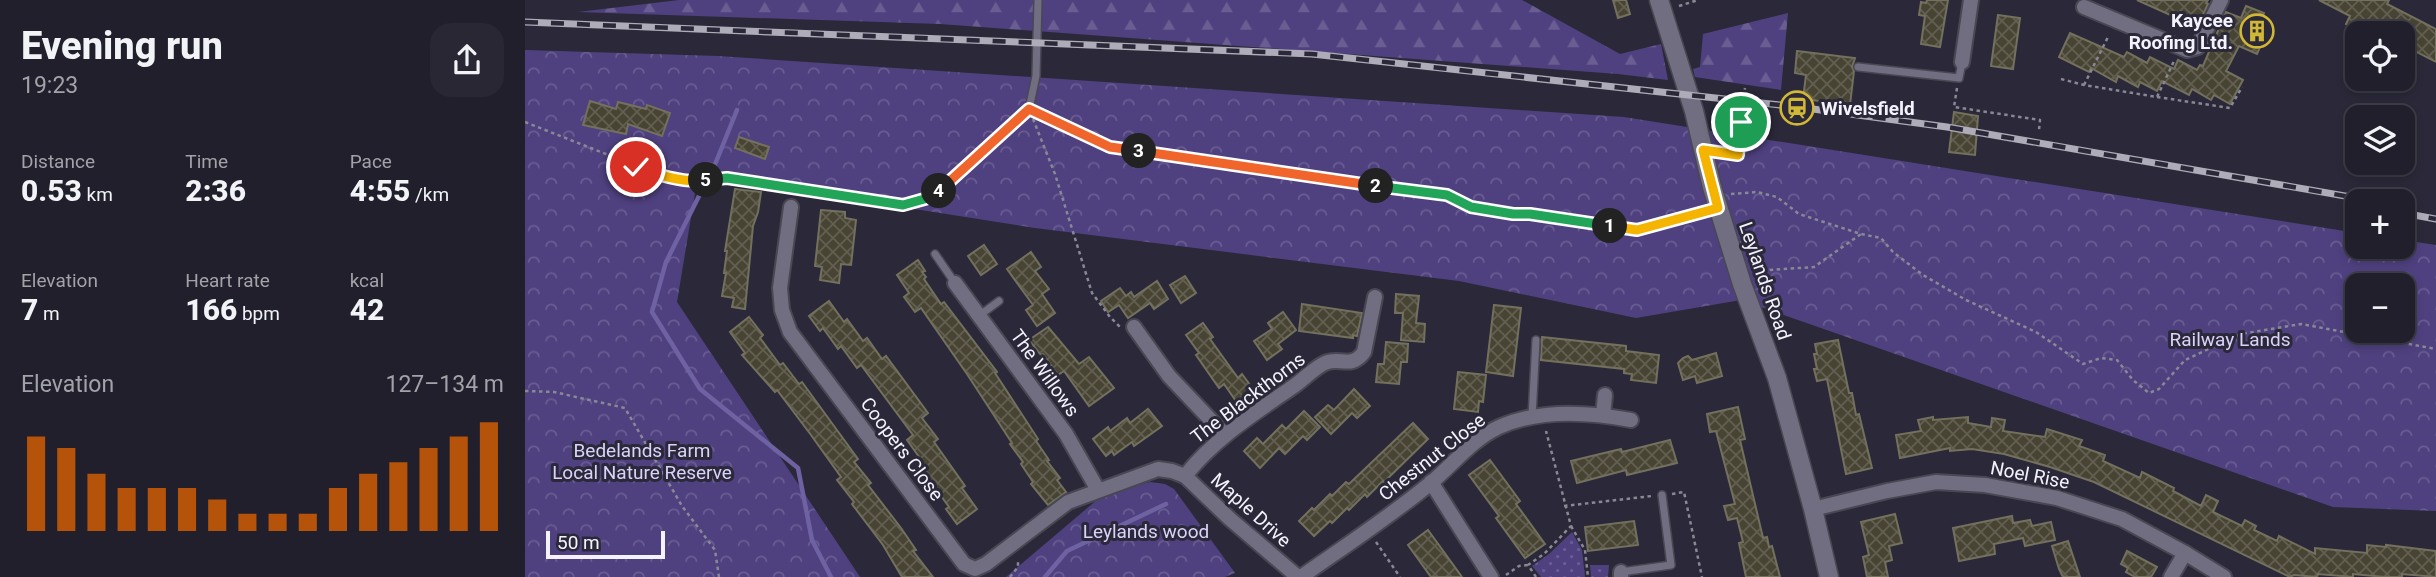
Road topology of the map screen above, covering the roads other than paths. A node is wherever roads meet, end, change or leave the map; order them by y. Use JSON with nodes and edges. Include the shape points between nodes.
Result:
{"nodes":[{"id":1,"x":1038,"y":0,"type":"edge"},
{"id":2,"x":1658,"y":0,"type":"edge"},
{"id":3,"x":1971,"y":0,"type":"edge"},
{"id":4,"x":2221,"y":0,"type":"edge"},
{"id":5,"x":2084,"y":7,"type":"dead end"},
{"id":6,"x":1962,"y":62,"type":"joint"},
{"id":7,"x":1858,"y":68,"type":"dead end"},
{"id":8,"x":1029,"y":109,"type":"road end"},
{"id":9,"x":791,"y":206,"type":"dead end"},
{"id":10,"x":935,"y":254,"type":"dead end"},
{"id":11,"x":955,"y":283,"type":"joint"},
{"id":12,"x":1375,"y":297,"type":"dead end"},
{"id":13,"x":999,"y":301,"type":"dead end"},
{"id":14,"x":979,"y":316,"type":"junction"},
{"id":15,"x":1135,"y":327,"type":"road end"},
{"id":16,"x":1536,"y":340,"type":"dead end"},
{"id":17,"x":1605,"y":395,"type":"dead end"},
{"id":18,"x":1603,"y":415,"type":"junction"},
{"id":19,"x":1537,"y":416,"type":"junction"},
{"id":20,"x":1631,"y":419,"type":"dead end"},
{"id":21,"x":1225,"y":435,"type":"junction"},
{"id":22,"x":1185,"y":476,"type":"junction"},
{"id":23,"x":1431,"y":482,"type":"junction"},
{"id":24,"x":1098,"y":490,"type":"junction"},
{"id":25,"x":1662,"y":495,"type":"dead end"},
{"id":26,"x":1814,"y":509,"type":"junction"},
{"id":27,"x":2185,"y":553,"type":"junction"},
{"id":28,"x":1621,"y":574,"type":"edge"},
{"id":29,"x":1300,"y":577,"type":"edge"},
{"id":30,"x":1491,"y":577,"type":"edge"},
{"id":31,"x":1829,"y":577,"type":"edge"},
{"id":32,"x":2171,"y":577,"type":"edge"},
{"id":33,"x":2224,"y":577,"type":"edge"}],
"edges":[{"from":1,"to":8,"type":"lane","via":[[1036,76]]},
{"from":2,"to":26,"type":"street","name":"Leylands Road","via":[[1679,60],[1718,208],[1777,378]]},
{"from":3,"to":6,"type":"street"},
{"from":4,"to":5,"type":"street","via":[[2199,47],[2187,50]]},
{"from":6,"to":7,"type":"lane","via":[[1959,78]]},
{"from":9,"to":24,"type":"street","name":"Coopers Close","via":[[780,288],[790,332],[964,564],[975,569],[986,564],[1068,502]]},
{"from":10,"to":11,"type":"lane"},
{"from":11,"to":14,"type":"street","name":"The Willows"},
{"from":12,"to":21,"type":"street","name":"The Blackthorns","via":[[1360,357],[1324,363]]},
{"from":13,"to":14,"type":"lane"},
{"from":14,"to":24,"type":"street","name":"The Willows","via":[[1066,434]]},
{"from":15,"to":21,"type":"street","via":[[1169,376]]},
{"from":16,"to":19,"type":"lane"},
{"from":17,"to":18,"type":"street"},
{"from":18,"to":19,"type":"street","name":"Chestnut Close"},
{"from":18,"to":20,"type":"street","name":"Chestnut Close"},
{"from":19,"to":23,"type":"street","name":"Chestnut Close","via":[[1497,428]]},
{"from":21,"to":22,"type":"street","name":"The Blackthorns"},
{"from":22,"to":24,"type":"street","name":"Maple Drive","via":[[1158,469]]},
{"from":22,"to":29,"type":"street","name":"Maple Drive"},
{"from":23,"to":29,"type":"street","name":"Chestnut Close"},
{"from":23,"to":30,"type":"street"},
{"from":25,"to":28,"type":"lane","via":[[1671,565]]},
{"from":26,"to":27,"type":"street","name":"Noel Rise","via":[[1936,482],[1985,485],[2057,498],[2122,519]]},
{"from":26,"to":31,"type":"street","name":"Leylands Road"},
{"from":27,"to":32,"type":"street"},
{"from":27,"to":33,"type":"street","name":"Noel Rise"}]}
